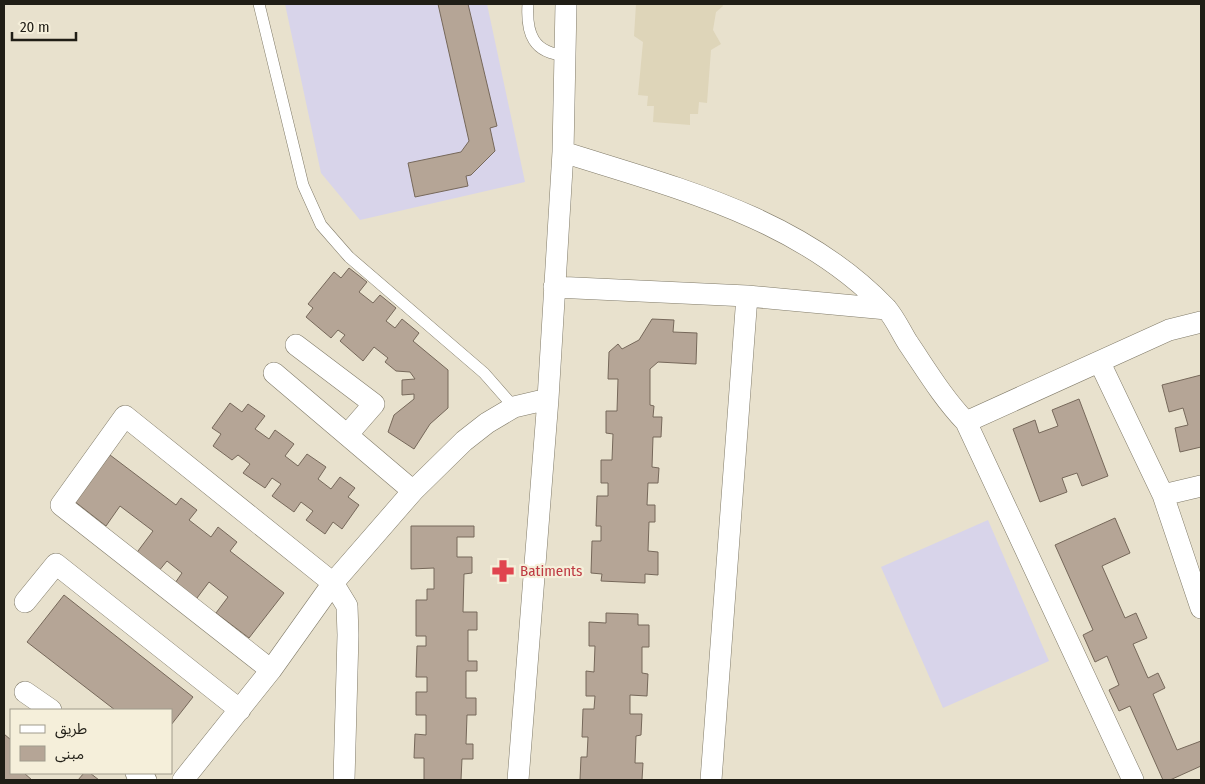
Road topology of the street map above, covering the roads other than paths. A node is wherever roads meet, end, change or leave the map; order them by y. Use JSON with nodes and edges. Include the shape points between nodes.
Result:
{"nodes":[{"id":1,"x":259,"y":4,"type":"edge"},
{"id":2,"x":528,"y":4,"type":"edge"},
{"id":3,"x":566,"y":4,"type":"edge"},
{"id":4,"x":566,"y":55,"type":"junction"},
{"id":5,"x":562,"y":152,"type":"junction"},
{"id":6,"x":554,"y":287,"type":"junction"},
{"id":7,"x":747,"y":296,"type":"junction"},
{"id":8,"x":887,"y":309,"type":"junction"},
{"id":9,"x":1201,"y":322,"type":"edge"},
{"id":10,"x":296,"y":345,"type":"dead end"},
{"id":11,"x":1100,"y":363,"type":"junction"},
{"id":12,"x":274,"y":373,"type":"dead end"},
{"id":13,"x":548,"y":399,"type":"junction"},
{"id":14,"x":514,"y":407,"type":"junction"},
{"id":15,"x":966,"y":422,"type":"junction"},
{"id":16,"x":347,"y":435,"type":"junction"},
{"id":17,"x":1201,"y":486,"type":"edge"},
{"id":18,"x":413,"y":491,"type":"junction"},
{"id":19,"x":1163,"y":494,"type":"junction"},
{"id":20,"x":333,"y":583,"type":"junction"},
{"id":21,"x":24,"y":602,"type":"dead end"},
{"id":22,"x":1201,"y":608,"type":"edge"},
{"id":23,"x":271,"y":670,"type":"junction"},
{"id":24,"x":26,"y":692,"type":"dead end"},
{"id":25,"x":50,"y":709,"type":"edge"},
{"id":26,"x":240,"y":710,"type":"junction"},
{"id":27,"x":183,"y":780,"type":"edge"},
{"id":28,"x":344,"y":780,"type":"edge"},
{"id":29,"x":518,"y":780,"type":"edge"},
{"id":30,"x":711,"y":780,"type":"edge"},
{"id":31,"x":1133,"y":780,"type":"edge"}],
"edges":[{"from":1,"to":14,"type":"lane","via":[[303,185],[321,225],[350,257],[484,373]]},
{"from":2,"to":4,"type":"lane","via":[[531,37],[546,51]]},
{"from":3,"to":4,"type":"street"},
{"from":4,"to":5,"type":"street"},
{"from":5,"to":6,"type":"street"},
{"from":5,"to":8,"type":"street","via":[[702,196],[795,237],[844,270]]},
{"from":6,"to":7,"type":"street"},
{"from":6,"to":13,"type":"street"},
{"from":7,"to":8,"type":"street"},
{"from":7,"to":30,"type":"street"},
{"from":8,"to":15,"type":"street","via":[[945,399]]},
{"from":9,"to":11,"type":"street","via":[[1168,330]]},
{"from":10,"to":16,"type":"street","via":[[374,404]]},
{"from":11,"to":15,"type":"street"},
{"from":11,"to":19,"type":"street"},
{"from":12,"to":16,"type":"street"},
{"from":13,"to":14,"type":"street"},
{"from":13,"to":29,"type":"street"},
{"from":14,"to":18,"type":"street","via":[[476,431]]},
{"from":15,"to":31,"type":"street"},
{"from":16,"to":18,"type":"street"},
{"from":17,"to":19,"type":"street"},
{"from":18,"to":20,"type":"street"},
{"from":19,"to":22,"type":"street"},
{"from":20,"to":23,"type":"street"},
{"from":20,"to":23,"type":"street","via":[[125,416],[61,505]]},
{"from":20,"to":28,"type":"street","via":[[347,606]]},
{"from":21,"to":26,"type":"street","via":[[56,564]]},
{"from":23,"to":26,"type":"street"},
{"from":24,"to":25,"type":"street"},
{"from":26,"to":27,"type":"street"}]}
